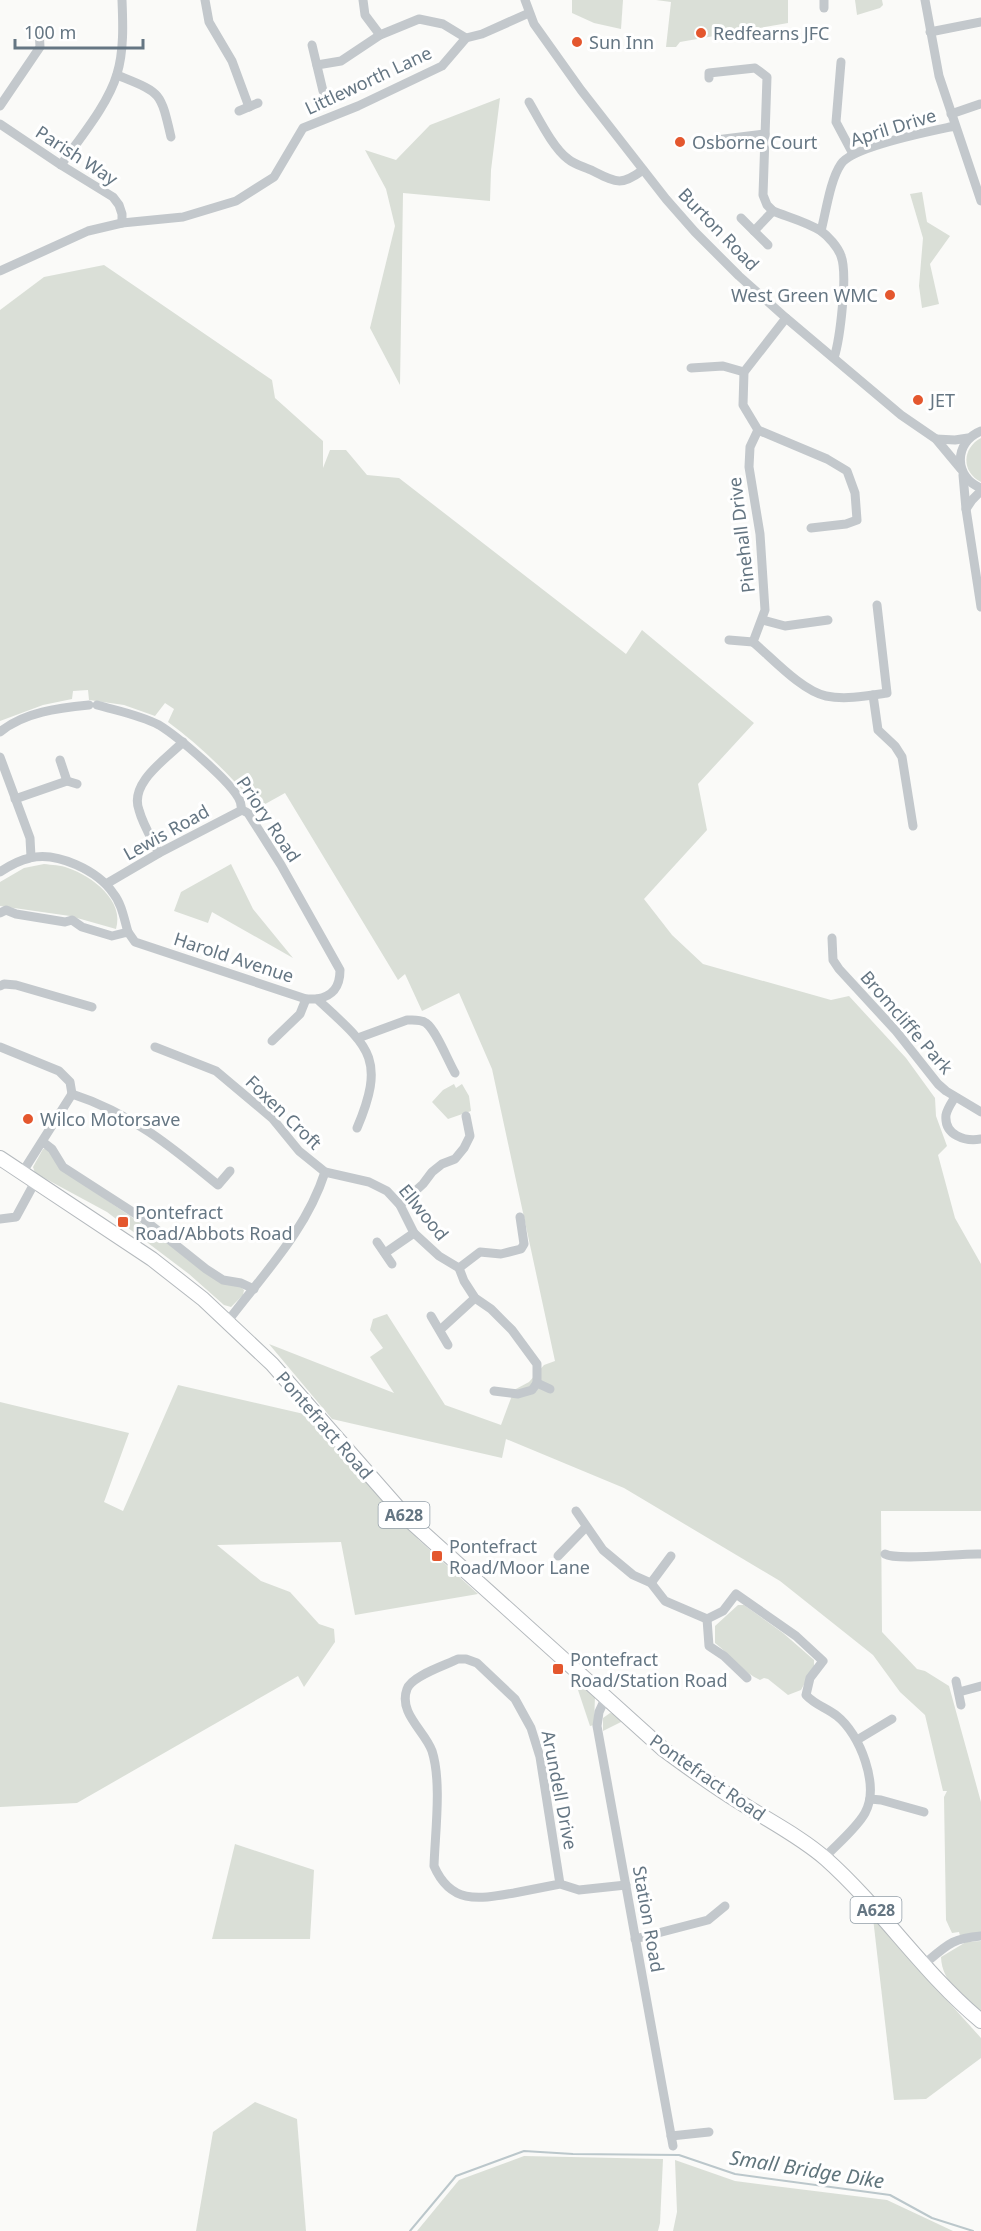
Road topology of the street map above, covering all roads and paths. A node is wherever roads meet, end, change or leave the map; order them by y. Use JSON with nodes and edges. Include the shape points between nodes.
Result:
{"nodes":[{"id":1,"x":122,"y":0,"type":"edge"},
{"id":2,"x":205,"y":0,"type":"edge"},
{"id":3,"x":363,"y":0,"type":"edge"},
{"id":4,"x":525,"y":0,"type":"edge"},
{"id":5,"x":925,"y":0,"type":"edge"},
{"id":6,"x":529,"y":14,"type":"junction"},
{"id":7,"x":981,"y":21,"type":"edge"},
{"id":8,"x":39,"y":29,"type":"dead end"},
{"id":9,"x":930,"y":32,"type":"junction"},
{"id":10,"x":380,"y":35,"type":"junction"},
{"id":11,"x":466,"y":38,"type":"junction"},
{"id":12,"x":312,"y":45,"type":"dead end"},
{"id":13,"x":841,"y":62,"type":"dead end"},
{"id":14,"x":317,"y":65,"type":"junction"},
{"id":15,"x":117,"y":75,"type":"junction"},
{"id":16,"x":709,"y":78,"type":"dead end"},
{"id":17,"x":323,"y":92,"type":"dead end"},
{"id":18,"x":529,"y":102,"type":"dead end"},
{"id":19,"x":980,"y":104,"type":"edge"},
{"id":20,"x":0,"y":106,"type":"edge"},
{"id":21,"x":239,"y":111,"type":"dead end"},
{"id":22,"x":951,"y":114,"type":"junction"},
{"id":23,"x":0,"y":124,"type":"edge"},
{"id":24,"x":955,"y":126,"type":"junction"},
{"id":25,"x":765,"y":134,"type":"junction"},
{"id":26,"x":171,"y":137,"type":"dead end"},
{"id":27,"x":716,"y":145,"type":"dead end"},
{"id":28,"x":853,"y":154,"type":"junction"},
{"id":29,"x":61,"y":165,"type":"junction"},
{"id":30,"x":643,"y":170,"type":"junction"},
{"id":31,"x":981,"y":201,"type":"edge"},
{"id":32,"x":773,"y":211,"type":"junction"},
{"id":33,"x":741,"y":218,"type":"dead end"},
{"id":34,"x":122,"y":223,"type":"junction"},
{"id":35,"x":754,"y":231,"type":"junction"},
{"id":36,"x":822,"y":231,"type":"junction"},
{"id":37,"x":768,"y":244,"type":"dead end"},
{"id":38,"x":0,"y":271,"type":"edge"},
{"id":39,"x":786,"y":318,"type":"junction"},
{"id":40,"x":834,"y":358,"type":"junction"},
{"id":41,"x":691,"y":368,"type":"dead end"},
{"id":42,"x":744,"y":372,"type":"junction"},
{"id":43,"x":758,"y":430,"type":"junction"},
{"id":44,"x":981,"y":431,"type":"edge"},
{"id":45,"x":969,"y":438,"type":"junction"},
{"id":46,"x":936,"y":439,"type":"junction"},
{"id":47,"x":962,"y":472,"type":"junction"},
{"id":48,"x":981,"y":490,"type":"edge"},
{"id":49,"x":966,"y":509,"type":"junction"},
{"id":50,"x":811,"y":528,"type":"dead end"},
{"id":51,"x":877,"y":605,"type":"dead end"},
{"id":52,"x":981,"y":607,"type":"edge"},
{"id":53,"x":763,"y":620,"type":"junction"},
{"id":54,"x":828,"y":620,"type":"dead end"},
{"id":55,"x":729,"y":640,"type":"dead end"},
{"id":56,"x":753,"y":642,"type":"junction"},
{"id":57,"x":873,"y":695,"type":"junction"},
{"id":58,"x":0,"y":732,"type":"edge"},
{"id":59,"x":183,"y":742,"type":"junction"},
{"id":60,"x":0,"y":757,"type":"edge"},
{"id":61,"x":60,"y":760,"type":"dead end"},
{"id":62,"x":67,"y":781,"type":"junction"},
{"id":63,"x":77,"y":784,"type":"dead end"},
{"id":64,"x":15,"y":799,"type":"junction"},
{"id":65,"x":242,"y":810,"type":"junction"},
{"id":66,"x":913,"y":826,"type":"dead end"},
{"id":67,"x":159,"y":853,"type":"junction"},
{"id":68,"x":31,"y":857,"type":"junction"},
{"id":69,"x":0,"y":872,"type":"edge"},
{"id":70,"x":106,"y":884,"type":"junction"},
{"id":71,"x":0,"y":913,"type":"edge"},
{"id":72,"x":128,"y":932,"type":"junction"},
{"id":73,"x":832,"y":938,"type":"dead end"},
{"id":74,"x":0,"y":986,"type":"edge"},
{"id":75,"x":306,"y":999,"type":"junction"},
{"id":76,"x":317,"y":999,"type":"junction"},
{"id":77,"x":92,"y":1007,"type":"dead end"},
{"id":78,"x":358,"y":1038,"type":"junction"},
{"id":79,"x":272,"y":1041,"type":"dead end"},
{"id":80,"x":0,"y":1047,"type":"edge"},
{"id":81,"x":155,"y":1047,"type":"dead end"},
{"id":82,"x":455,"y":1073,"type":"dead end"},
{"id":83,"x":72,"y":1094,"type":"junction"},
{"id":84,"x":955,"y":1097,"type":"junction"},
{"id":85,"x":981,"y":1112,"type":"edge"},
{"id":86,"x":466,"y":1116,"type":"dead end"},
{"id":87,"x":357,"y":1128,"type":"dead end"},
{"id":88,"x":981,"y":1139,"type":"edge"},
{"id":89,"x":43,"y":1142,"type":"junction"},
{"id":90,"x":0,"y":1158,"type":"edge"},
{"id":91,"x":230,"y":1171,"type":"dead end"},
{"id":92,"x":325,"y":1172,"type":"junction"},
{"id":93,"x":22,"y":1173,"type":"junction"},
{"id":94,"x":35,"y":1182,"type":"junction"},
{"id":95,"x":400,"y":1205,"type":"junction"},
{"id":96,"x":520,"y":1216,"type":"dead end"},
{"id":97,"x":0,"y":1219,"type":"edge"},
{"id":98,"x":414,"y":1233,"type":"junction"},
{"id":99,"x":377,"y":1242,"type":"dead end"},
{"id":100,"x":385,"y":1253,"type":"junction"},
{"id":101,"x":392,"y":1263,"type":"dead end"},
{"id":102,"x":459,"y":1268,"type":"junction"},
{"id":103,"x":254,"y":1289,"type":"junction"},
{"id":104,"x":475,"y":1298,"type":"junction"},
{"id":105,"x":431,"y":1316,"type":"dead end"},
{"id":106,"x":228,"y":1321,"type":"junction"},
{"id":107,"x":440,"y":1330,"type":"junction"},
{"id":108,"x":448,"y":1345,"type":"dead end"},
{"id":109,"x":537,"y":1383,"type":"junction"},
{"id":110,"x":549,"y":1389,"type":"dead end"},
{"id":111,"x":494,"y":1391,"type":"dead end"},
{"id":112,"x":576,"y":1511,"type":"dead end"},
{"id":113,"x":586,"y":1527,"type":"junction"},
{"id":114,"x":885,"y":1554,"type":"dead end"},
{"id":115,"x":981,"y":1554,"type":"edge"},
{"id":116,"x":558,"y":1556,"type":"dead end"},
{"id":117,"x":671,"y":1556,"type":"dead end"},
{"id":118,"x":902,"y":1556,"type":"junction"},
{"id":119,"x":902,"y":1568,"type":"dead end"},
{"id":120,"x":651,"y":1583,"type":"junction"},
{"id":121,"x":707,"y":1619,"type":"junction"},
{"id":122,"x":747,"y":1678,"type":"dead end"},
{"id":123,"x":956,"y":1681,"type":"dead end"},
{"id":124,"x":981,"y":1686,"type":"edge"},
{"id":125,"x":959,"y":1692,"type":"junction"},
{"id":126,"x":605,"y":1698,"type":"junction"},
{"id":127,"x":961,"y":1705,"type":"dead end"},
{"id":128,"x":892,"y":1719,"type":"dead end"},
{"id":129,"x":857,"y":1740,"type":"junction"},
{"id":130,"x":870,"y":1799,"type":"junction"},
{"id":131,"x":924,"y":1812,"type":"dead end"},
{"id":132,"x":824,"y":1858,"type":"junction"},
{"id":133,"x":560,"y":1884,"type":"junction"},
{"id":134,"x":626,"y":1885,"type":"junction"},
{"id":135,"x":725,"y":1906,"type":"dead end"},
{"id":136,"x":981,"y":1936,"type":"edge"},
{"id":137,"x":635,"y":1939,"type":"junction"},
{"id":138,"x":929,"y":1960,"type":"dead end"},
{"id":139,"x":981,"y":2021,"type":"edge"},
{"id":140,"x":709,"y":2132,"type":"dead end"}],
"edges":[{"from":1,"to":15,"type":"street","via":[[123,31]]},
{"from":2,"to":21,"type":"street","via":[[209,22],[253,105]]},
{"from":3,"to":10,"type":"street","via":[[365,15]]},
{"from":4,"to":6,"type":"street","name":"Burton Road"},
{"from":5,"to":9,"type":"street"},
{"from":6,"to":11,"type":"street"},
{"from":6,"to":30,"type":"street","name":"Burton Road","via":[[574,81]]},
{"from":7,"to":9,"type":"street"},
{"from":8,"to":20,"type":"street","via":[[40,46]]},
{"from":9,"to":22,"type":"street"},
{"from":10,"to":11,"type":"street","via":[[424,19],[452,28]]},
{"from":10,"to":14,"type":"street","via":[[341,61]]},
{"from":11,"to":34,"type":"street","name":"Littleworth Lane","via":[[442,66],[303,128],[274,177],[236,201],[183,217]]},
{"from":12,"to":14,"type":"street"},
{"from":13,"to":28,"type":"street","via":[[836,122]]},
{"from":14,"to":17,"type":"street"},
{"from":15,"to":26,"type":"street","via":[[156,92],[164,106]]},
{"from":15,"to":29,"type":"street"},
{"from":16,"to":25,"type":"street","via":[[709,73],[755,68],[767,77]]},
{"from":18,"to":30,"type":"street","via":[[561,152],[573,163],[614,181],[631,179]]},
{"from":19,"to":22,"type":"street"},
{"from":22,"to":24,"type":"street"},
{"from":23,"to":29,"type":"street","name":"Parish Way"},
{"from":24,"to":28,"type":"street","name":"April Drive"},
{"from":24,"to":31,"type":"street"},
{"from":25,"to":27,"type":"street","via":[[716,140]]},
{"from":25,"to":32,"type":"street","via":[[764,195]]},
{"from":28,"to":36,"type":"street","name":"April Drive","via":[[845,158],[836,172]]},
{"from":29,"to":34,"type":"street","name":"Parish Way","via":[[113,197],[119,205]]},
{"from":30,"to":39,"type":"street","name":"Burton Road","via":[[695,232]]},
{"from":32,"to":35,"type":"street"},
{"from":32,"to":36,"type":"street"},
{"from":33,"to":35,"type":"street"},
{"from":34,"to":38,"type":"street","name":"Littleworth Lane","via":[[88,231]]},
{"from":35,"to":37,"type":"street"},
{"from":36,"to":40,"type":"street","via":[[841,254],[844,264]]},
{"from":39,"to":40,"type":"street","name":"Burton Road"},
{"from":39,"to":42,"type":"street"},
{"from":40,"to":46,"type":"street","name":"Burton Road"},
{"from":41,"to":42,"type":"street","via":[[723,366]]},
{"from":42,"to":43,"type":"street","via":[[743,405]]},
{"from":43,"to":50,"type":"street","via":[[848,471],[857,520]]},
{"from":43,"to":53,"type":"street","name":"Pinehall Drive","via":[[750,447],[749,467],[760,534]]},
{"from":44,"to":45,"type":"street"},
{"from":45,"to":46,"type":"street"},
{"from":45,"to":47,"type":"street","via":[[960,452]]},
{"from":46,"to":47,"type":"street","name":"Burton Road"},
{"from":47,"to":48,"type":"street","name":"Burton Road"},
{"from":47,"to":49,"type":"street"},
{"from":48,"to":49,"type":"street"},
{"from":49,"to":52,"type":"street"},
{"from":51,"to":57,"type":"street","via":[[887,693]]},
{"from":53,"to":54,"type":"street","via":[[785,626]]},
{"from":53,"to":56,"type":"street","name":"Pinehall Drive"},
{"from":55,"to":56,"type":"street"},
{"from":56,"to":57,"type":"street","via":[[803,684],[824,696]]},
{"from":57,"to":66,"type":"street","via":[[878,730],[902,757]]},
{"from":58,"to":59,"type":"street","name":"Priory Road","via":[[21,719],[57,708],[93,705],[132,714]]},
{"from":59,"to":65,"type":"street","name":"Priory Road","via":[[237,796]]},
{"from":59,"to":67,"type":"street","via":[[148,776],[138,792],[138,810]]},
{"from":60,"to":64,"type":"street"},
{"from":61,"to":62,"type":"street"},
{"from":62,"to":63,"type":"street"},
{"from":62,"to":64,"type":"street"},
{"from":64,"to":68,"type":"street","via":[[30,838]]},
{"from":65,"to":67,"type":"street","name":"Lewis Road"},
{"from":65,"to":76,"type":"street","name":"Priory Road","via":[[248,813],[281,865],[340,970],[336,988],[328,997]]},
{"from":67,"to":70,"type":"street","name":"Lewis Road"},
{"from":68,"to":69,"type":"street"},
{"from":68,"to":70,"type":"street","via":[[74,864]]},
{"from":70,"to":72,"type":"street","via":[[121,906]]},
{"from":71,"to":72,"type":"street","via":[[6,910],[65,922],[72,920],[112,936]]},
{"from":72,"to":75,"type":"street","name":"Harold Avenue","via":[[135,942]]},
{"from":73,"to":84,"type":"street","name":"Bromcliffe Park","via":[[833,960],[839,969],[938,1083]]},
{"from":74,"to":77,"type":"street","via":[[16,985]]},
{"from":75,"to":76,"type":"street","name":"Harold Avenue"},
{"from":75,"to":79,"type":"street","via":[[300,1014]]},
{"from":76,"to":78,"type":"street"},
{"from":78,"to":82,"type":"street","via":[[407,1020],[425,1022]]},
{"from":78,"to":87,"type":"street","via":[[368,1051],[371,1072],[369,1099]]},
{"from":80,"to":83,"type":"street","via":[[59,1071],[70,1082]]},
{"from":81,"to":92,"type":"street","name":"Foxen Croft","via":[[216,1071],[272,1118],[299,1151]]},
{"from":83,"to":89,"type":"street"},
{"from":83,"to":91,"type":"street","via":[[96,1102],[158,1136],[218,1185]]},
{"from":84,"to":85,"type":"street","name":"Bromcliffe Park"},
{"from":84,"to":88,"type":"street","via":[[946,1116],[951,1132],[966,1140]]},
{"from":86,"to":95,"type":"street","via":[[471,1145],[432,1172]]},
{"from":89,"to":93,"type":"street"},
{"from":89,"to":103,"type":"street","via":[[63,1167],[142,1218],[206,1269],[223,1280]]},
{"from":90,"to":93,"type":"highway","name":"Pontefract Road","number":"A628"},
{"from":92,"to":95,"type":"street","name":"Ellwood","via":[[369,1182],[387,1191]]},
{"from":92,"to":103,"type":"street","via":[[314,1204],[299,1230]]},
{"from":93,"to":94,"type":"highway","name":"Pontefract Road","number":"A628"},
{"from":94,"to":97,"type":"street","via":[[16,1217]]},
{"from":94,"to":106,"type":"highway","name":"Pontefract Road","number":"A628","via":[[152,1259]]},
{"from":95,"to":98,"type":"street","name":"Ellwood"},
{"from":96,"to":102,"type":"street","via":[[524,1244],[521,1248],[501,1254],[480,1252]]},
{"from":98,"to":100,"type":"street"},
{"from":98,"to":102,"type":"street","name":"Ellwood"},
{"from":99,"to":100,"type":"street"},
{"from":100,"to":101,"type":"street"},
{"from":102,"to":104,"type":"street","name":"Ellwood"},
{"from":103,"to":106,"type":"street"},
{"from":104,"to":107,"type":"street"},
{"from":104,"to":109,"type":"street","name":"Ellwood","via":[[512,1330],[537,1364]]},
{"from":105,"to":107,"type":"street"},
{"from":106,"to":126,"type":"highway","name":"Pontefract Road","number":"A628","via":[[272,1364],[409,1520]]},
{"from":107,"to":108,"type":"street"},
{"from":109,"to":110,"type":"street"},
{"from":109,"to":111,"type":"street","via":[[532,1390],[518,1394]]},
{"from":112,"to":113,"type":"street"},
{"from":113,"to":116,"type":"street"},
{"from":113,"to":120,"type":"street","via":[[603,1550],[633,1575]]},
{"from":114,"to":118,"type":"street"},
{"from":115,"to":118,"type":"street"},
{"from":117,"to":120,"type":"street"},
{"from":118,"to":119,"type":"street"},
{"from":120,"to":121,"type":"street","via":[[665,1601]]},
{"from":121,"to":122,"type":"street","via":[[709,1646]]},
{"from":121,"to":129,"type":"street","via":[[723,1611],[736,1594],[796,1636],[823,1661],[810,1678],[806,1695],[837,1716]]},
{"from":123,"to":125,"type":"street"},
{"from":124,"to":125,"type":"street"},
{"from":125,"to":127,"type":"street"},
{"from":126,"to":132,"type":"highway","name":"Pontefract Road","number":"A628","via":[[681,1763]]},
{"from":126,"to":134,"type":"street","name":"Station Road","via":[[597,1726]]},
{"from":128,"to":129,"type":"street"},
{"from":129,"to":130,"type":"street","via":[[868,1768]]},
{"from":130,"to":131,"type":"street"},
{"from":130,"to":132,"type":"street","via":[[865,1814]]},
{"from":132,"to":139,"type":"highway","name":"Pontefract Road","number":"A628","via":[[946,1989]]},
{"from":133,"to":133,"type":"street","name":"Arundell Drive","via":[[540,1757],[531,1728],[515,1699],[477,1663],[466,1659],[411,1681],[406,1690],[406,1705],[431,1749],[436,1771],[434,1866],[440,1880],[448,1889],[480,1899]]},
{"from":133,"to":134,"type":"street","name":"Arundell Drive","via":[[579,1890]]},
{"from":134,"to":137,"type":"street","name":"Station Road"},
{"from":135,"to":137,"type":"street","via":[[708,1920]]},
{"from":136,"to":138,"type":"street","via":[[961,1937]]},
{"from":137,"to":140,"type":"street","name":"Station Road","via":[[672,2141]]}]}
